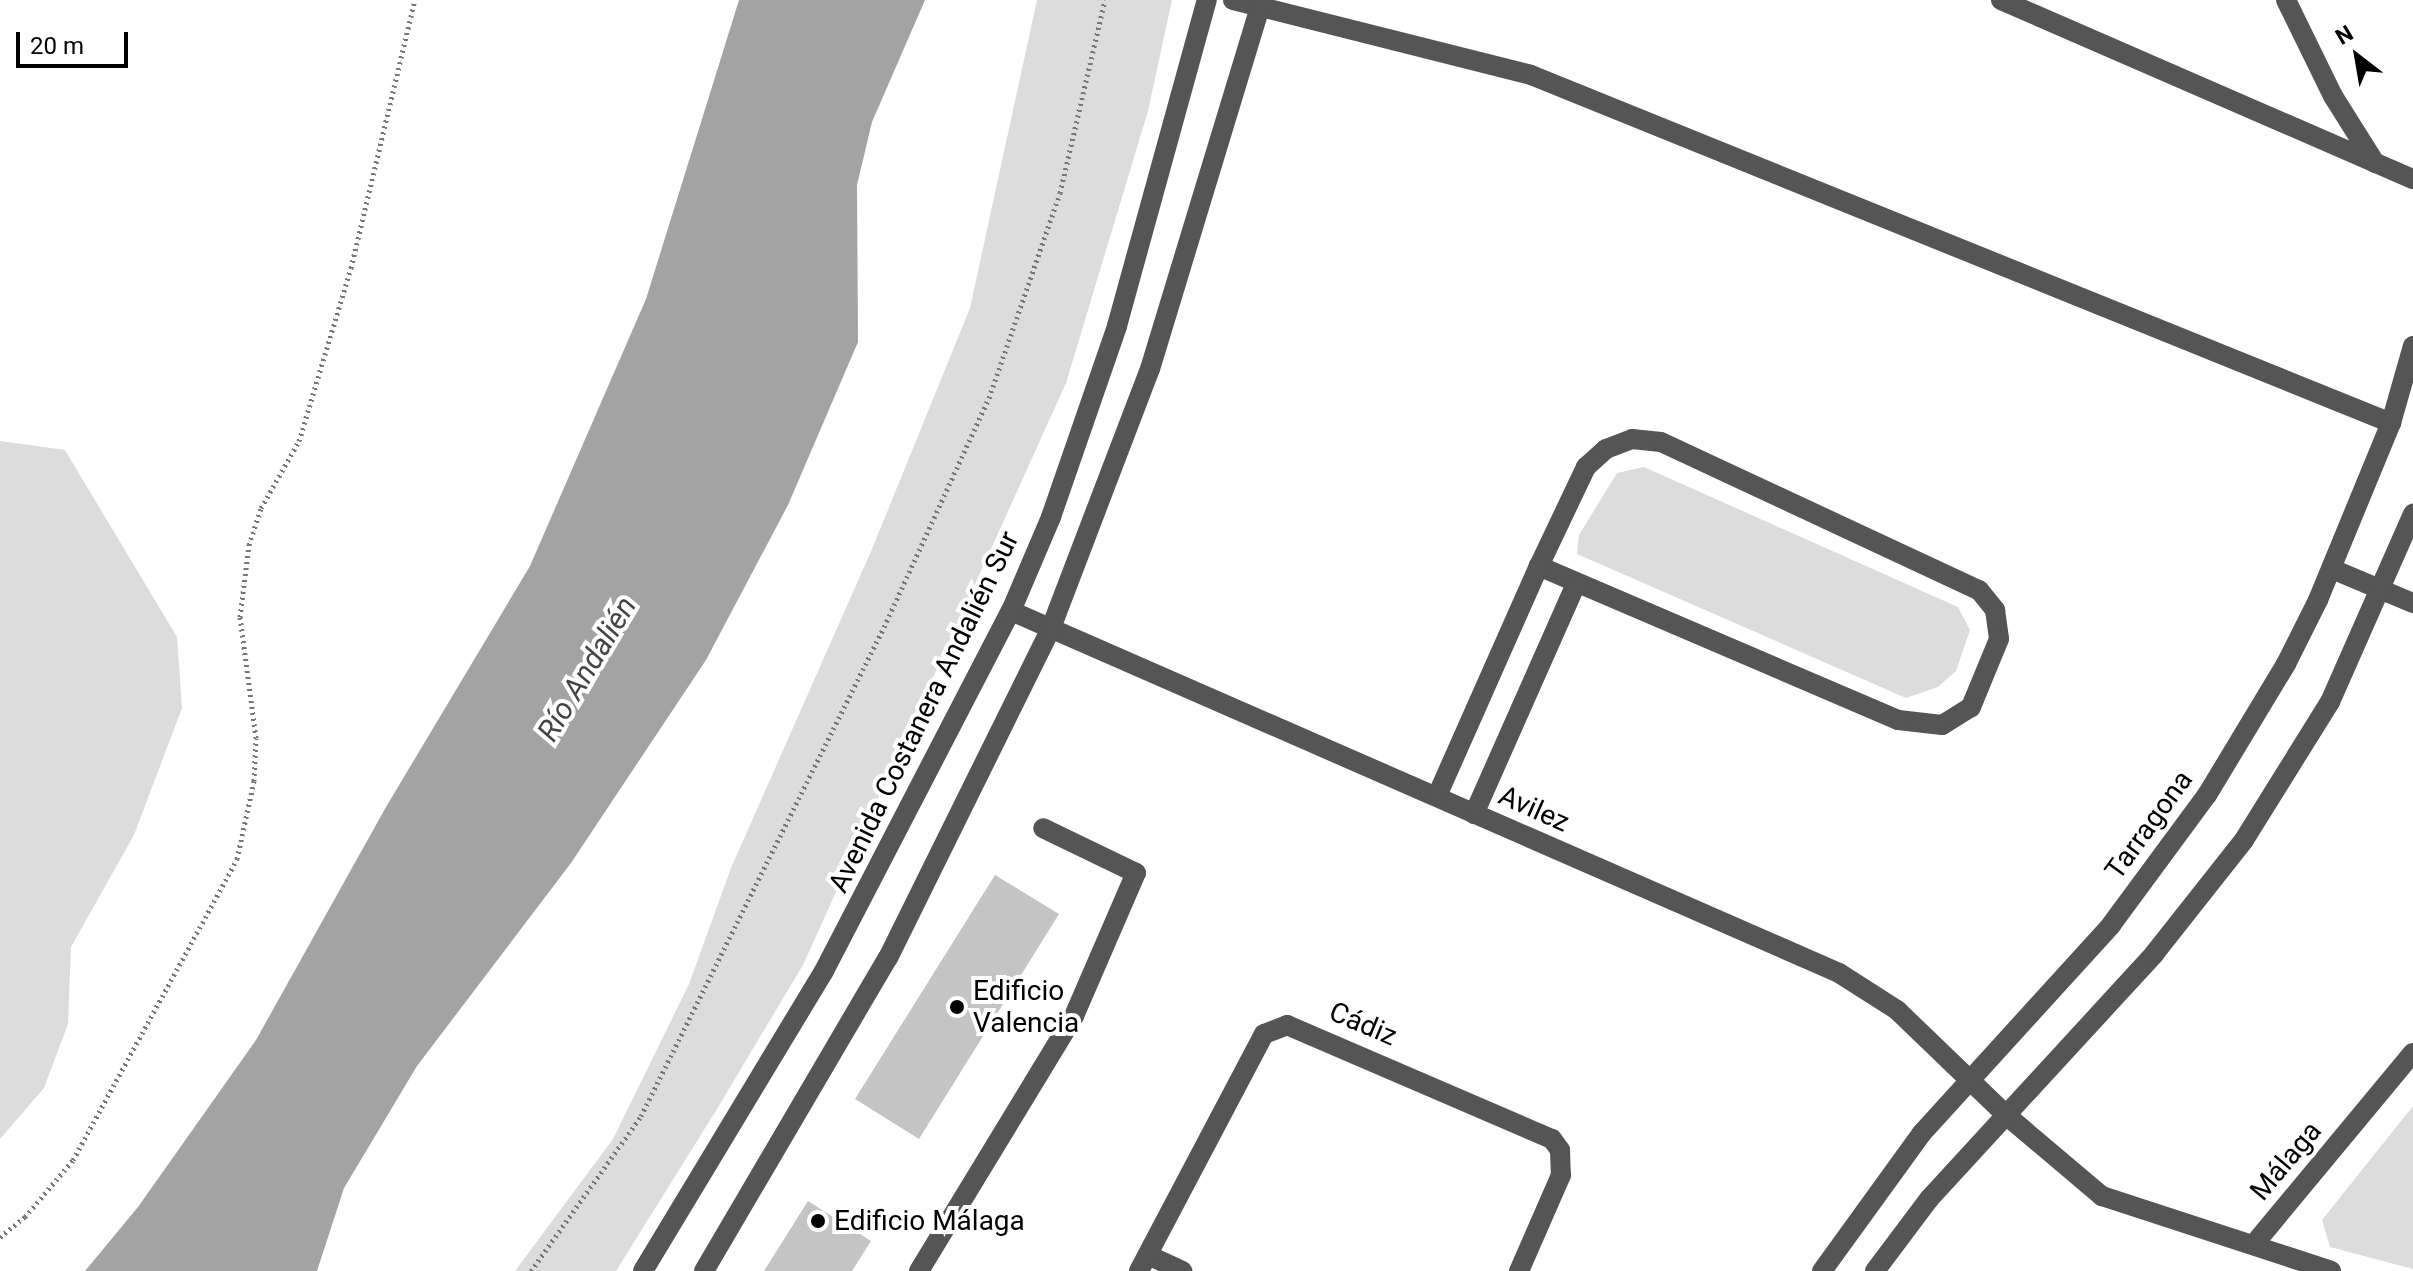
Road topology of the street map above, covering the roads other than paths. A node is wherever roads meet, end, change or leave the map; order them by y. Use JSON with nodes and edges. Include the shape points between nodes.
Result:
{"nodes":[{"id":1,"x":1207,"y":0,"type":"edge"},
{"id":2,"x":1233,"y":0,"type":"edge"},
{"id":3,"x":2002,"y":0,"type":"edge"},
{"id":4,"x":2286,"y":0,"type":"edge"},
{"id":5,"x":1262,"y":2,"type":"edge"},
{"id":6,"x":2375,"y":163,"type":"junction"},
{"id":7,"x":2413,"y":179,"type":"edge"},
{"id":8,"x":2413,"y":346,"type":"edge"},
{"id":9,"x":2391,"y":423,"type":"junction"},
{"id":10,"x":2413,"y":514,"type":"edge"},
{"id":11,"x":1539,"y":566,"type":"junction"},
{"id":12,"x":2332,"y":569,"type":"junction"},
{"id":13,"x":1576,"y":584,"type":"junction"},
{"id":14,"x":2382,"y":591,"type":"junction"},
{"id":15,"x":2413,"y":603,"type":"edge"},
{"id":16,"x":1011,"y":611,"type":"junction"},
{"id":17,"x":1051,"y":628,"type":"junction"},
{"id":18,"x":1437,"y":796,"type":"junction"},
{"id":19,"x":1474,"y":814,"type":"junction"},
{"id":20,"x":1043,"y":828,"type":"dead end"},
{"id":21,"x":2413,"y":1053,"type":"edge"},
{"id":22,"x":1969,"y":1079,"type":"junction"},
{"id":23,"x":2006,"y":1115,"type":"junction"},
{"id":24,"x":2255,"y":1243,"type":"junction"},
{"id":25,"x":1143,"y":1263,"type":"edge"},
{"id":26,"x":643,"y":1271,"type":"edge"},
{"id":27,"x":704,"y":1271,"type":"edge"},
{"id":28,"x":919,"y":1271,"type":"edge"},
{"id":29,"x":1183,"y":1271,"type":"edge"},
{"id":30,"x":1519,"y":1271,"type":"edge"},
{"id":31,"x":1822,"y":1271,"type":"edge"},
{"id":32,"x":1875,"y":1271,"type":"edge"},
{"id":33,"x":2331,"y":1271,"type":"edge"}],
"edges":[{"from":1,"to":16,"type":"street","name":"Avenida Costanera Andalién Sur","via":[[1104,367]]},
{"from":2,"to":5,"type":"street"},
{"from":3,"to":6,"type":"street"},
{"from":4,"to":6,"type":"street","via":[[2333,96]]},
{"from":5,"to":9,"type":"street","via":[[1531,75]]},
{"from":5,"to":17,"type":"street","via":[[1150,369]]},
{"from":6,"to":7,"type":"street"},
{"from":8,"to":9,"type":"street","name":"Tarragona"},
{"from":9,"to":12,"type":"street","name":"Tarragona"},
{"from":10,"to":14,"type":"street"},
{"from":11,"to":13,"type":"street"},
{"from":11,"to":13,"type":"street","via":[[1595,457],[1618,443],[1647,439],[1967,583],[1995,610],[1999,639],[1971,707],[1958,718],[1926,727],[1898,720]]},
{"from":11,"to":18,"type":"street"},
{"from":12,"to":14,"type":"street"},
{"from":12,"to":22,"type":"street","name":"Tarragona","via":[[2250,727],[2160,861],[2066,978]]},
{"from":13,"to":19,"type":"street"},
{"from":14,"to":15,"type":"street"},
{"from":14,"to":23,"type":"street","via":[[2330,702],[2244,840],[2154,954]]},
{"from":16,"to":17,"type":"street","name":"Avilez"},
{"from":16,"to":26,"type":"street","name":"Avenida Costanera Andalién Sur","via":[[824,971]]},
{"from":17,"to":18,"type":"street","name":"Avilez"},
{"from":17,"to":27,"type":"street","via":[[888,958],[802,1113]]},
{"from":18,"to":19,"type":"street","name":"Avilez"},
{"from":19,"to":22,"type":"street","name":"Avilez","via":[[1851,979],[1897,1010]]},
{"from":20,"to":28,"type":"street","via":[[1136,873],[1074,1016]]},
{"from":21,"to":24,"type":"street","name":"Málaga"},
{"from":22,"to":23,"type":"street","name":"Avilez"},
{"from":22,"to":31,"type":"street","name":"Tarragona","via":[[1878,1189]]},
{"from":23,"to":24,"type":"street","name":"Avilez","via":[[2102,1196]]},
{"from":23,"to":32,"type":"street","via":[[1929,1199]]},
{"from":24,"to":33,"type":"street","name":"Málaga"},
{"from":25,"to":29,"type":"street"},
{"from":25,"to":30,"type":"street","name":"Cádiz","via":[[1264,1034],[1287,1025],[1552,1139],[1560,1150],[1561,1175]]}]}
